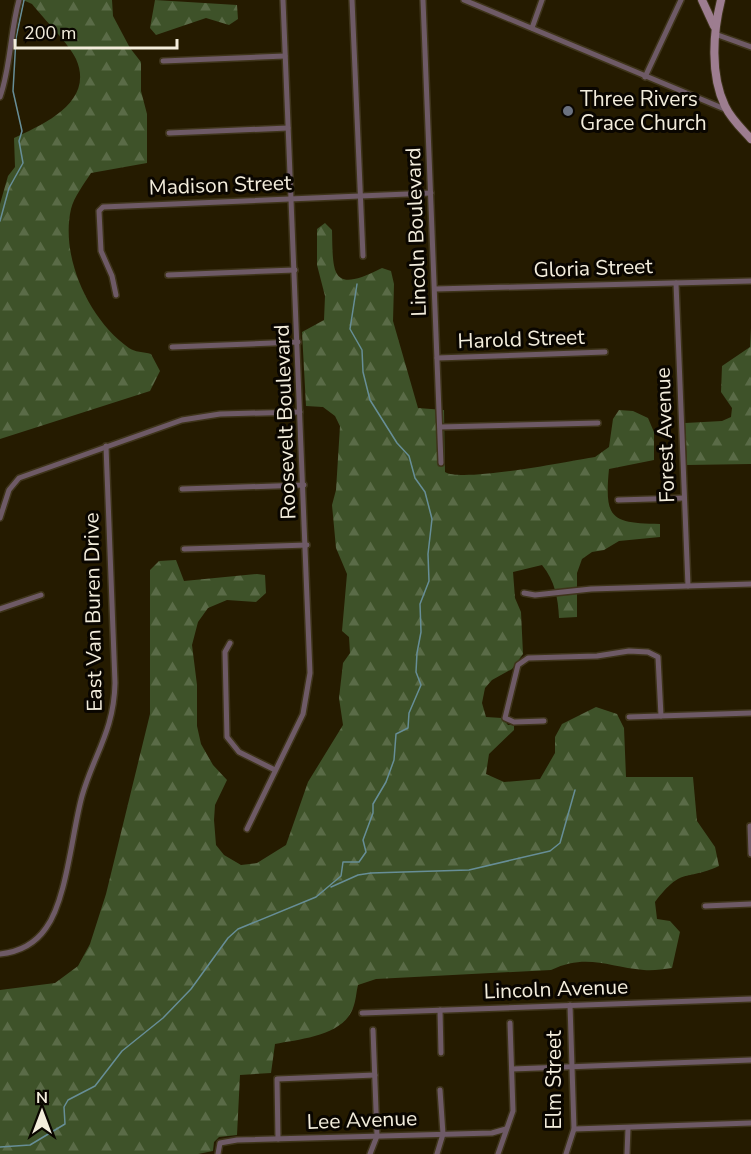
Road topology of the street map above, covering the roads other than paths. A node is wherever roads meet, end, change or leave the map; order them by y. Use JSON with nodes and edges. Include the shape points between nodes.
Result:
{"nodes":[{"id":1,"x":19,"y":0,"type":"edge"},
{"id":2,"x":283,"y":0,"type":"edge"},
{"id":3,"x":352,"y":0,"type":"edge"},
{"id":4,"x":423,"y":0,"type":"edge"},
{"id":5,"x":464,"y":0,"type":"edge"},
{"id":6,"x":542,"y":0,"type":"edge"},
{"id":7,"x":681,"y":0,"type":"edge"},
{"id":8,"x":703,"y":1,"type":"edge"},
{"id":9,"x":720,"y":1,"type":"edge"},
{"id":10,"x":532,"y":28,"type":"junction"},
{"id":11,"x":715,"y":34,"type":"junction"},
{"id":12,"x":751,"y":47,"type":"edge"},
{"id":13,"x":285,"y":56,"type":"junction"},
{"id":14,"x":163,"y":61,"type":"dead end"},
{"id":15,"x":645,"y":77,"type":"junction"},
{"id":16,"x":0,"y":97,"type":"edge"},
{"id":17,"x":725,"y":107,"type":"junction"},
{"id":18,"x":288,"y":128,"type":"junction"},
{"id":19,"x":168,"y":133,"type":"dead end"},
{"id":20,"x":751,"y":139,"type":"edge"},
{"id":21,"x":431,"y":192,"type":"junction"},
{"id":22,"x":360,"y":196,"type":"junction"},
{"id":23,"x":292,"y":199,"type":"junction"},
{"id":24,"x":363,"y":256,"type":"dead end"},
{"id":25,"x":295,"y":270,"type":"junction"},
{"id":26,"x":168,"y":275,"type":"dead end"},
{"id":27,"x":751,"y":281,"type":"edge"},
{"id":28,"x":676,"y":283,"type":"junction"},
{"id":29,"x":435,"y":289,"type":"junction"},
{"id":30,"x":116,"y":295,"type":"dead end"},
{"id":31,"x":298,"y":342,"type":"junction"},
{"id":32,"x":172,"y":347,"type":"dead end"},
{"id":33,"x":605,"y":352,"type":"dead end"},
{"id":34,"x":437,"y":358,"type":"junction"},
{"id":35,"x":300,"y":412,"type":"junction"},
{"id":36,"x":598,"y":423,"type":"dead end"},
{"id":37,"x":440,"y":427,"type":"junction"},
{"id":38,"x":106,"y":446,"type":"junction"},
{"id":39,"x":441,"y":463,"type":"dead end"},
{"id":40,"x":304,"y":485,"type":"junction"},
{"id":41,"x":182,"y":489,"type":"dead end"},
{"id":42,"x":684,"y":498,"type":"junction"},
{"id":43,"x":618,"y":500,"type":"dead end"},
{"id":44,"x":0,"y":518,"type":"edge"},
{"id":45,"x":307,"y":545,"type":"junction"},
{"id":46,"x":184,"y":549,"type":"dead end"},
{"id":47,"x":751,"y":584,"type":"edge"},
{"id":48,"x":688,"y":586,"type":"junction"},
{"id":49,"x":524,"y":593,"type":"dead end"},
{"id":50,"x":41,"y":595,"type":"dead end"},
{"id":51,"x":0,"y":609,"type":"edge"},
{"id":52,"x":230,"y":643,"type":"dead end"},
{"id":53,"x":751,"y":713,"type":"edge"},
{"id":54,"x":661,"y":716,"type":"junction"},
{"id":55,"x":629,"y":717,"type":"dead end"},
{"id":56,"x":544,"y":721,"type":"dead end"},
{"id":57,"x":274,"y":770,"type":"junction"},
{"id":58,"x":750,"y":826,"type":"edge"},
{"id":59,"x":247,"y":828,"type":"dead end"},
{"id":60,"x":751,"y":854,"type":"edge"},
{"id":61,"x":751,"y":904,"type":"edge"},
{"id":62,"x":705,"y":906,"type":"dead end"},
{"id":63,"x":0,"y":954,"type":"edge"},
{"id":64,"x":751,"y":999,"type":"edge"},
{"id":65,"x":570,"y":1005,"type":"junction"},
{"id":66,"x":440,"y":1010,"type":"junction"},
{"id":67,"x":362,"y":1013,"type":"dead end"},
{"id":68,"x":510,"y":1023,"type":"dead end"},
{"id":69,"x":373,"y":1030,"type":"dead end"},
{"id":70,"x":441,"y":1053,"type":"dead end"},
{"id":71,"x":751,"y":1060,"type":"edge"},
{"id":72,"x":572,"y":1066,"type":"junction"},
{"id":73,"x":512,"y":1069,"type":"junction"},
{"id":74,"x":375,"y":1075,"type":"junction"},
{"id":75,"x":440,"y":1090,"type":"dead end"},
{"id":76,"x":751,"y":1123,"type":"edge"},
{"id":77,"x":628,"y":1128,"type":"junction"},
{"id":78,"x":506,"y":1129,"type":"junction"},
{"id":79,"x":574,"y":1129,"type":"junction"},
{"id":80,"x":443,"y":1134,"type":"junction"},
{"id":81,"x":377,"y":1136,"type":"junction"},
{"id":82,"x":278,"y":1139,"type":"junction"},
{"id":83,"x":218,"y":1154,"type":"edge"},
{"id":84,"x":370,"y":1154,"type":"edge"},
{"id":85,"x":437,"y":1154,"type":"edge"},
{"id":86,"x":498,"y":1154,"type":"edge"},
{"id":87,"x":566,"y":1154,"type":"edge"},
{"id":88,"x":627,"y":1154,"type":"edge"}],
"edges":[{"from":1,"to":16,"type":"street"},
{"from":2,"to":13,"type":"street","name":"Roosevelt Boulevard"},
{"from":3,"to":22,"type":"street"},
{"from":4,"to":21,"type":"street","name":"Lincoln Boulevard"},
{"from":5,"to":10,"type":"street"},
{"from":6,"to":10,"type":"street"},
{"from":7,"to":15,"type":"street"},
{"from":8,"to":9,"type":"street"},
{"from":8,"to":11,"type":"street"},
{"from":9,"to":11,"type":"street"},
{"from":10,"to":15,"type":"street"},
{"from":11,"to":12,"type":"street"},
{"from":11,"to":17,"type":"street","via":[[716,73]]},
{"from":13,"to":14,"type":"street"},
{"from":13,"to":18,"type":"street","name":"Roosevelt Boulevard"},
{"from":15,"to":17,"type":"street"},
{"from":17,"to":20,"type":"street"},
{"from":18,"to":19,"type":"street"},
{"from":18,"to":23,"type":"street","name":"Roosevelt Boulevard"},
{"from":21,"to":22,"type":"street","name":"Madison Street"},
{"from":21,"to":29,"type":"street","name":"Lincoln Boulevard"},
{"from":22,"to":23,"type":"street","name":"Madison Street"},
{"from":22,"to":24,"type":"street"},
{"from":23,"to":25,"type":"street","name":"Roosevelt Boulevard"},
{"from":23,"to":30,"type":"street","name":"Madison Street","via":[[103,207],[99,212],[100,246]]},
{"from":25,"to":26,"type":"street"},
{"from":25,"to":31,"type":"street","name":"Roosevelt Boulevard"},
{"from":27,"to":28,"type":"street","name":"Gloria Street"},
{"from":28,"to":29,"type":"street","name":"Gloria Street"},
{"from":28,"to":42,"type":"street","name":"Forest Avenue"},
{"from":29,"to":34,"type":"street","name":"Lincoln Boulevard"},
{"from":31,"to":32,"type":"street"},
{"from":31,"to":35,"type":"street","name":"Roosevelt Boulevard"},
{"from":33,"to":34,"type":"street","name":"Harold Street"},
{"from":34,"to":37,"type":"street","name":"Lincoln Boulevard"},
{"from":35,"to":38,"type":"street","via":[[189,418]]},
{"from":35,"to":40,"type":"street","name":"Roosevelt Boulevard"},
{"from":36,"to":37,"type":"street"},
{"from":37,"to":39,"type":"street","name":"Lincoln Boulevard"},
{"from":38,"to":44,"type":"street","via":[[19,478],[9,490]]},
{"from":38,"to":63,"type":"street","name":"East Van Buren Drive","via":[[115,684],[112,720],[83,796],[53,916],[33,942]]},
{"from":40,"to":41,"type":"street"},
{"from":40,"to":45,"type":"street","name":"Roosevelt Boulevard"},
{"from":42,"to":43,"type":"street"},
{"from":42,"to":48,"type":"street","name":"Forest Avenue"},
{"from":45,"to":46,"type":"street"},
{"from":45,"to":57,"type":"street","name":"Roosevelt Boulevard","via":[[309,692],[303,714]]},
{"from":47,"to":48,"type":"street"},
{"from":48,"to":49,"type":"street"},
{"from":50,"to":51,"type":"street"},
{"from":52,"to":57,"type":"street","via":[[225,652],[227,737],[239,752]]},
{"from":53,"to":54,"type":"street"},
{"from":54,"to":55,"type":"street"},
{"from":54,"to":56,"type":"street","via":[[658,657],[629,651],[528,658],[518,665],[505,718],[514,722]]},
{"from":57,"to":59,"type":"street","name":"Roosevelt Boulevard"},
{"from":58,"to":60,"type":"street"},
{"from":61,"to":62,"type":"street"},
{"from":64,"to":65,"type":"street","name":"Lincoln Avenue"},
{"from":65,"to":66,"type":"street","name":"Lincoln Avenue"},
{"from":65,"to":72,"type":"street","name":"Elm Street"},
{"from":66,"to":67,"type":"street","name":"Lincoln Avenue"},
{"from":66,"to":70,"type":"street"},
{"from":68,"to":73,"type":"street"},
{"from":69,"to":74,"type":"street"},
{"from":71,"to":72,"type":"street"},
{"from":72,"to":73,"type":"street"},
{"from":72,"to":79,"type":"street","name":"Elm Street"},
{"from":73,"to":78,"type":"street","via":[[513,1111]]},
{"from":74,"to":81,"type":"street"},
{"from":74,"to":82,"type":"street","via":[[277,1079]]},
{"from":75,"to":80,"type":"street"},
{"from":76,"to":77,"type":"street"},
{"from":77,"to":79,"type":"street"},
{"from":77,"to":88,"type":"street"},
{"from":78,"to":80,"type":"street","name":"Lee Avenue"},
{"from":78,"to":86,"type":"street"},
{"from":79,"to":87,"type":"street","name":"Elm Street"},
{"from":80,"to":81,"type":"street","name":"Lee Avenue"},
{"from":80,"to":85,"type":"street"},
{"from":81,"to":82,"type":"street","name":"Lee Avenue"},
{"from":81,"to":84,"type":"street"},
{"from":82,"to":83,"type":"street","name":"Lee Avenue","via":[[220,1143]]}]}
